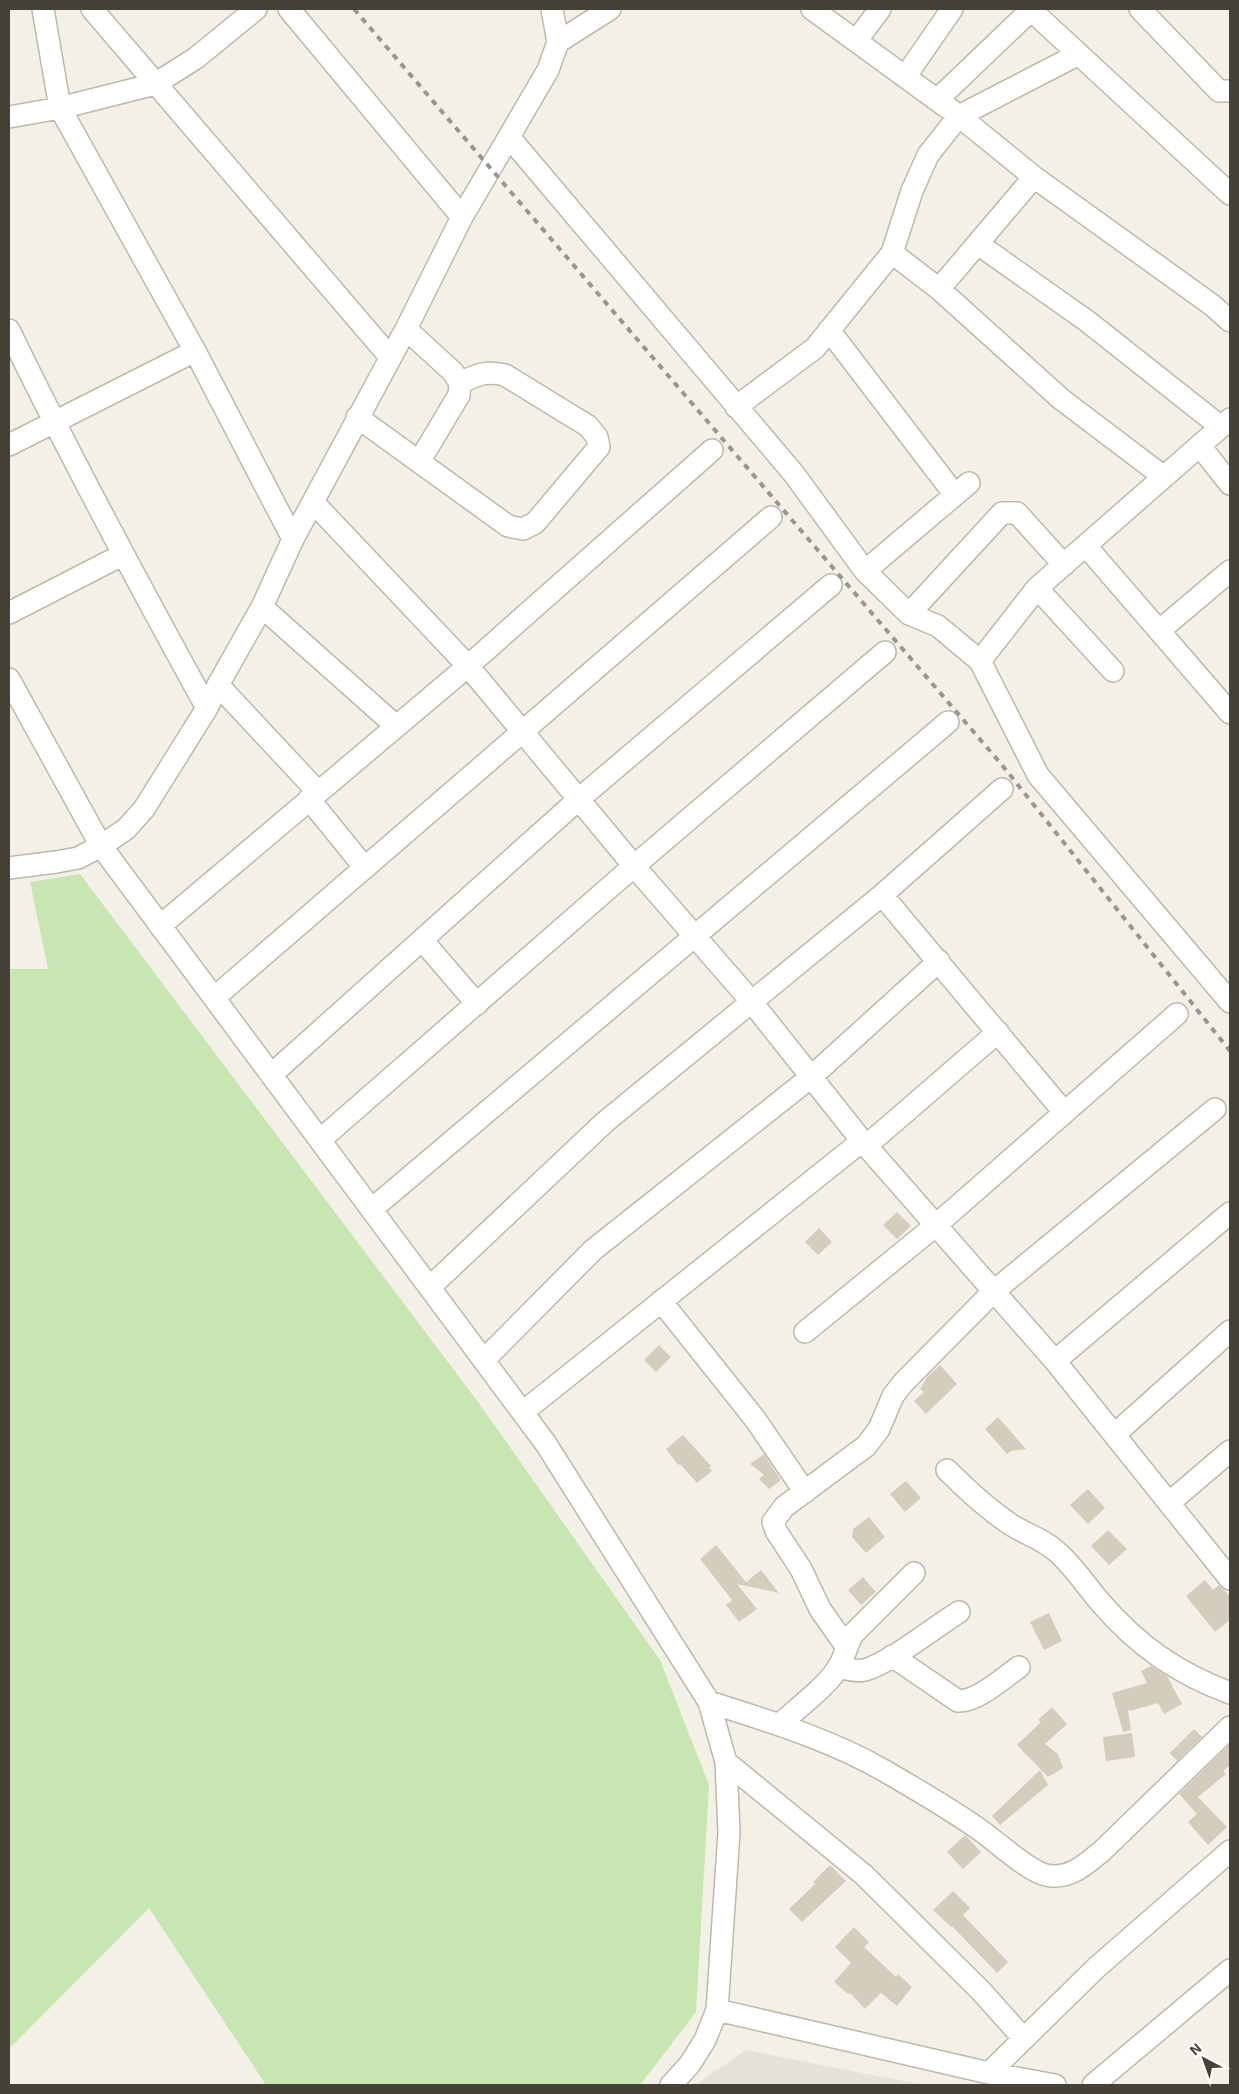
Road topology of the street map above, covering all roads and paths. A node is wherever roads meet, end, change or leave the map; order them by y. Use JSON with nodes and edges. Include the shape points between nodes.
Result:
{"nodes":[{"id":1,"x":43,"y":9,"type":"edge"},
{"id":2,"x":92,"y":9,"type":"edge"},
{"id":3,"x":256,"y":9,"type":"edge"},
{"id":4,"x":289,"y":9,"type":"edge"},
{"id":5,"x":552,"y":9,"type":"edge"},
{"id":6,"x":610,"y":9,"type":"edge"},
{"id":7,"x":812,"y":9,"type":"edge"},
{"id":8,"x":880,"y":9,"type":"edge"},
{"id":9,"x":952,"y":9,"type":"edge"},
{"id":10,"x":1140,"y":9,"type":"edge"},
{"id":11,"x":856,"y":41,"type":"junction"},
{"id":12,"x":558,"y":42,"type":"junction"},
{"id":13,"x":1079,"y":54,"type":"junction"},
{"id":14,"x":905,"y":77,"type":"junction"},
{"id":15,"x":155,"y":84,"type":"junction"},
{"id":16,"x":1230,"y":91,"type":"edge"},
{"id":17,"x":937,"y":100,"type":"junction"},
{"id":18,"x":60,"y":108,"type":"junction"},
{"id":19,"x":959,"y":116,"type":"junction"},
{"id":20,"x":9,"y":117,"type":"edge"},
{"id":21,"x":509,"y":137,"type":"junction"},
{"id":22,"x":1034,"y":177,"type":"junction"},
{"id":23,"x":1230,"y":194,"type":"edge"},
{"id":24,"x":462,"y":217,"type":"junction"},
{"id":25,"x":978,"y":244,"type":"junction"},
{"id":26,"x":892,"y":253,"type":"junction"},
{"id":27,"x":939,"y":289,"type":"junction"},
{"id":28,"x":1230,"y":321,"type":"edge"},
{"id":29,"x":406,"y":329,"type":"junction"},
{"id":30,"x":9,"y":330,"type":"edge"},
{"id":31,"x":829,"y":330,"type":"junction"},
{"id":32,"x":195,"y":351,"type":"junction"},
{"id":33,"x":390,"y":357,"type":"junction"},
{"id":34,"x":460,"y":383,"type":"junction"},
{"id":35,"x":736,"y":407,"type":"junction"},
{"id":36,"x":357,"y":417,"type":"junction"},
{"id":37,"x":54,"y":423,"type":"junction"},
{"id":38,"x":1226,"y":423,"type":"edge"},
{"id":39,"x":9,"y":445,"type":"edge"},
{"id":40,"x":1200,"y":446,"type":"junction"},
{"id":41,"x":712,"y":450,"type":"dead end"},
{"id":42,"x":419,"y":462,"type":"junction"},
{"id":43,"x":1164,"y":477,"type":"junction"},
{"id":44,"x":1230,"y":484,"type":"edge"},
{"id":45,"x":313,"y":502,"type":"junction"},
{"id":46,"x":772,"y":517,"type":"dead end"},
{"id":47,"x":293,"y":539,"type":"junction"},
{"id":48,"x":1086,"y":546,"type":"junction"},
{"id":49,"x":122,"y":555,"type":"junction"},
{"id":50,"x":1064,"y":565,"type":"junction"},
{"id":51,"x":1230,"y":570,"type":"edge"},
{"id":52,"x":864,"y":571,"type":"junction"},
{"id":53,"x":831,"y":585,"type":"dead end"},
{"id":54,"x":1037,"y":588,"type":"junction"},
{"id":55,"x":262,"y":607,"type":"junction"},
{"id":56,"x":9,"y":613,"type":"edge"},
{"id":57,"x":909,"y":614,"type":"junction"},
{"id":58,"x":1160,"y":630,"type":"junction"},
{"id":59,"x":885,"y":652,"type":"dead end"},
{"id":60,"x":980,"y":661,"type":"junction"},
{"id":61,"x":468,"y":666,"type":"junction"},
{"id":62,"x":1113,"y":671,"type":"dead end"},
{"id":63,"x":9,"y":679,"type":"edge"},
{"id":64,"x":218,"y":685,"type":"junction"},
{"id":65,"x":1228,"y":705,"type":"edge"},
{"id":66,"x":207,"y":708,"type":"junction"},
{"id":67,"x":948,"y":722,"type":"dead end"},
{"id":68,"x":396,"y":726,"type":"junction"},
{"id":69,"x":522,"y":732,"type":"junction"},
{"id":70,"x":1002,"y":789,"type":"dead end"},
{"id":71,"x":314,"y":795,"type":"junction"},
{"id":72,"x":579,"y":799,"type":"junction"},
{"id":73,"x":101,"y":846,"type":"junction"},
{"id":74,"x":634,"y":866,"type":"junction"},
{"id":75,"x":9,"y":868,"type":"edge"},
{"id":76,"x":365,"y":868,"type":"junction"},
{"id":77,"x":882,"y":895,"type":"junction"},
{"id":78,"x":160,"y":926,"type":"junction"},
{"id":79,"x":695,"y":936,"type":"junction"},
{"id":80,"x":422,"y":940,"type":"junction"},
{"id":81,"x":939,"y":961,"type":"junction"},
{"id":82,"x":1226,"y":989,"type":"edge"},
{"id":83,"x":214,"y":998,"type":"junction"},
{"id":84,"x":751,"y":1001,"type":"junction"},
{"id":85,"x":477,"y":1004,"type":"junction"},
{"id":86,"x":1177,"y":1014,"type":"dead end"},
{"id":87,"x":998,"y":1032,"type":"junction"},
{"id":88,"x":271,"y":1074,"type":"junction"},
{"id":89,"x":811,"y":1077,"type":"junction"},
{"id":90,"x":1214,"y":1109,"type":"dead end"},
{"id":91,"x":1064,"y":1112,"type":"junction"},
{"id":92,"x":320,"y":1140,"type":"junction"},
{"id":93,"x":864,"y":1144,"type":"junction"},
{"id":94,"x":372,"y":1209,"type":"junction"},
{"id":95,"x":1230,"y":1213,"type":"edge"},
{"id":96,"x":935,"y":1226,"type":"junction"},
{"id":97,"x":430,"y":1287,"type":"junction"},
{"id":98,"x":993,"y":1292,"type":"junction"},
{"id":99,"x":661,"y":1301,"type":"junction"},
{"id":100,"x":805,"y":1332,"type":"dead end"},
{"id":101,"x":1230,"y":1332,"type":"edge"},
{"id":102,"x":484,"y":1360,"type":"junction"},
{"id":103,"x":1055,"y":1361,"type":"junction"},
{"id":104,"x":523,"y":1412,"type":"junction"},
{"id":105,"x":1114,"y":1435,"type":"junction"},
{"id":106,"x":1230,"y":1452,"type":"edge"},
{"id":107,"x":946,"y":1470,"type":"dead end"},
{"id":108,"x":805,"y":1492,"type":"junction"},
{"id":109,"x":1169,"y":1503,"type":"junction"},
{"id":110,"x":1228,"y":1572,"type":"edge"},
{"id":111,"x":914,"y":1573,"type":"dead end"},
{"id":112,"x":958,"y":1612,"type":"dead end"},
{"id":113,"x":846,"y":1646,"type":"junction"},
{"id":114,"x":892,"y":1656,"type":"junction"},
{"id":115,"x":838,"y":1667,"type":"junction"},
{"id":116,"x":1019,"y":1667,"type":"dead end"},
{"id":117,"x":1230,"y":1692,"type":"edge"},
{"id":118,"x":709,"y":1702,"type":"junction"},
{"id":119,"x":779,"y":1724,"type":"junction"},
{"id":120,"x":1230,"y":1727,"type":"edge"},
{"id":121,"x":726,"y":1762,"type":"junction"},
{"id":122,"x":1230,"y":1851,"type":"edge"},
{"id":123,"x":1230,"y":1970,"type":"edge"},
{"id":124,"x":717,"y":2010,"type":"junction"},
{"id":125,"x":1024,"y":2039,"type":"junction"},
{"id":126,"x":989,"y":2073,"type":"junction"},
{"id":127,"x":671,"y":2085,"type":"edge"},
{"id":128,"x":1056,"y":2085,"type":"edge"},
{"id":129,"x":1093,"y":2085,"type":"edge"}],
"edges":[{"from":1,"to":18,"type":"street"},
{"from":2,"to":15,"type":"street"},
{"from":3,"to":15,"type":"street","via":[[196,58]]},
{"from":4,"to":24,"type":"street"},
{"from":5,"to":12,"type":"street"},
{"from":6,"to":12,"type":"street"},
{"from":7,"to":11,"type":"street"},
{"from":8,"to":11,"type":"street"},
{"from":9,"to":14,"type":"street"},
{"from":10,"to":16,"type":"street","via":[[1219,91]]},
{"from":11,"to":14,"type":"street"},
{"from":12,"to":21,"type":"street","via":[[548,70]]},
{"from":13,"to":17,"type":"street","via":[[1031,10]]},
{"from":13,"to":19,"type":"street"},
{"from":13,"to":23,"type":"street"},
{"from":14,"to":17,"type":"street"},
{"from":15,"to":18,"type":"street"},
{"from":15,"to":33,"type":"street"},
{"from":17,"to":19,"type":"street"},
{"from":18,"to":20,"type":"street"},
{"from":18,"to":32,"type":"street"},
{"from":19,"to":22,"type":"street"},
{"from":19,"to":26,"type":"street","via":[[928,155],[912,191]]},
{"from":21,"to":24,"type":"street"},
{"from":21,"to":35,"type":"street"},
{"from":22,"to":25,"type":"street"},
{"from":22,"to":28,"type":"street"},
{"from":24,"to":29,"type":"street"},
{"from":25,"to":27,"type":"street"},
{"from":25,"to":38,"type":"street"},
{"from":26,"to":27,"type":"street"},
{"from":26,"to":31,"type":"street"},
{"from":27,"to":43,"type":"street","via":[[1060,399]]},
{"from":29,"to":33,"type":"street"},
{"from":29,"to":34,"type":"street","via":[[453,372]]},
{"from":30,"to":37,"type":"street"},
{"from":31,"to":35,"type":"street","via":[[815,348]]},
{"from":31,"to":52,"type":"street","via":[[962,489]]},
{"from":32,"to":37,"type":"street"},
{"from":32,"to":47,"type":"street"},
{"from":33,"to":36,"type":"street"},
{"from":34,"to":42,"type":"street","via":[[459,394]]},
{"from":34,"to":42,"type":"street","via":[[479,373],[505,375],[588,426],[599,448],[535,523],[524,529],[508,526]]},
{"from":35,"to":52,"type":"street","via":[[794,474]]},
{"from":36,"to":42,"type":"street"},
{"from":36,"to":45,"type":"street"},
{"from":37,"to":39,"type":"street"},
{"from":37,"to":49,"type":"street"},
{"from":38,"to":40,"type":"street"},
{"from":40,"to":43,"type":"street"},
{"from":40,"to":44,"type":"street"},
{"from":41,"to":61,"type":"street"},
{"from":43,"to":48,"type":"street"},
{"from":45,"to":47,"type":"street"},
{"from":45,"to":61,"type":"street"},
{"from":46,"to":69,"type":"street"},
{"from":47,"to":55,"type":"street"},
{"from":48,"to":50,"type":"street"},
{"from":48,"to":58,"type":"street"},
{"from":49,"to":56,"type":"street"},
{"from":49,"to":66,"type":"street"},
{"from":50,"to":54,"type":"street"},
{"from":50,"to":57,"type":"street","via":[[1017,512],[1002,513]]},
{"from":51,"to":58,"type":"street"},
{"from":52,"to":57,"type":"street"},
{"from":53,"to":72,"type":"street"},
{"from":54,"to":60,"type":"street"},
{"from":54,"to":62,"type":"street"},
{"from":55,"to":64,"type":"street"},
{"from":55,"to":68,"type":"street"},
{"from":57,"to":60,"type":"street","via":[[938,626]]},
{"from":58,"to":65,"type":"street"},
{"from":59,"to":74,"type":"street"},
{"from":60,"to":82,"type":"street","via":[[1038,775]]},
{"from":61,"to":68,"type":"street"},
{"from":61,"to":69,"type":"street"},
{"from":63,"to":73,"type":"street"},
{"from":64,"to":66,"type":"street"},
{"from":64,"to":71,"type":"street"},
{"from":66,"to":73,"type":"street","via":[[144,809],[126,829]]},
{"from":67,"to":79,"type":"street"},
{"from":68,"to":71,"type":"street"},
{"from":69,"to":72,"type":"street"},
{"from":69,"to":76,"type":"street"},
{"from":70,"to":77,"type":"street"},
{"from":71,"to":76,"type":"street"},
{"from":71,"to":78,"type":"street"},
{"from":72,"to":74,"type":"street"},
{"from":72,"to":80,"type":"street"},
{"from":73,"to":75,"type":"street","via":[[78,858]]},
{"from":73,"to":78,"type":"street"},
{"from":74,"to":79,"type":"street"},
{"from":74,"to":85,"type":"street"},
{"from":76,"to":83,"type":"street"},
{"from":77,"to":81,"type":"street"},
{"from":77,"to":84,"type":"street"},
{"from":78,"to":83,"type":"street"},
{"from":79,"to":84,"type":"street"},
{"from":79,"to":94,"type":"street"},
{"from":80,"to":85,"type":"street"},
{"from":80,"to":88,"type":"street"},
{"from":81,"to":87,"type":"street"},
{"from":81,"to":89,"type":"street"},
{"from":83,"to":88,"type":"street"},
{"from":84,"to":89,"type":"street"},
{"from":84,"to":97,"type":"street","via":[[605,1122]]},
{"from":85,"to":92,"type":"street"},
{"from":86,"to":91,"type":"street"},
{"from":87,"to":91,"type":"street"},
{"from":87,"to":93,"type":"street"},
{"from":88,"to":92,"type":"street"},
{"from":89,"to":93,"type":"street"},
{"from":89,"to":102,"type":"street","via":[[593,1250]]},
{"from":90,"to":98,"type":"street"},
{"from":91,"to":96,"type":"street"},
{"from":92,"to":94,"type":"street"},
{"from":93,"to":96,"type":"street"},
{"from":93,"to":99,"type":"street"},
{"from":94,"to":97,"type":"street"},
{"from":95,"to":103,"type":"street"},
{"from":96,"to":98,"type":"street"},
{"from":96,"to":100,"type":"street"},
{"from":97,"to":102,"type":"street"},
{"from":98,"to":103,"type":"street"},
{"from":98,"to":108,"type":"street","via":[[903,1383],[893,1396],[879,1429],[866,1446]]},
{"from":99,"to":104,"type":"street"},
{"from":99,"to":108,"type":"street","via":[[749,1411]]},
{"from":101,"to":105,"type":"street"},
{"from":102,"to":104,"type":"street"},
{"from":103,"to":105,"type":"street"},
{"from":104,"to":118,"type":"street"},
{"from":105,"to":109,"type":"street"},
{"from":106,"to":109,"type":"street"},
{"from":107,"to":117,"type":"street","via":[[975,1499],[1056,1550],[1119,1624],[1141,1644],[1165,1662]]},
{"from":108,"to":113,"type":"street","via":[[784,1507],[773,1522],[801,1569],[820,1610]]},
{"from":109,"to":110,"type":"street"},
{"from":111,"to":113,"type":"street","via":[[853,1634]]},
{"from":112,"to":114,"type":"street"},
{"from":113,"to":115,"type":"street"},
{"from":114,"to":115,"type":"street","via":[[865,1670]]},
{"from":114,"to":116,"type":"street","via":[[958,1701],[967,1702]]},
{"from":115,"to":119,"type":"street"},
{"from":118,"to":119,"type":"street"},
{"from":118,"to":121,"type":"street"},
{"from":119,"to":120,"type":"street","via":[[880,1768],[980,1830],[1042,1874],[1057,1877],[1070,1874],[1102,1851]]},
{"from":121,"to":124,"type":"street","via":[[729,1832]]},
{"from":121,"to":125,"type":"street","via":[[864,1875]]},
{"from":122,"to":125,"type":"street","via":[[1096,1968]]},
{"from":123,"to":129,"type":"street"},
{"from":124,"to":126,"type":"street"},
{"from":124,"to":127,"type":"street","via":[[705,2040]]},
{"from":125,"to":126,"type":"street"},
{"from":126,"to":128,"type":"street"}]}
